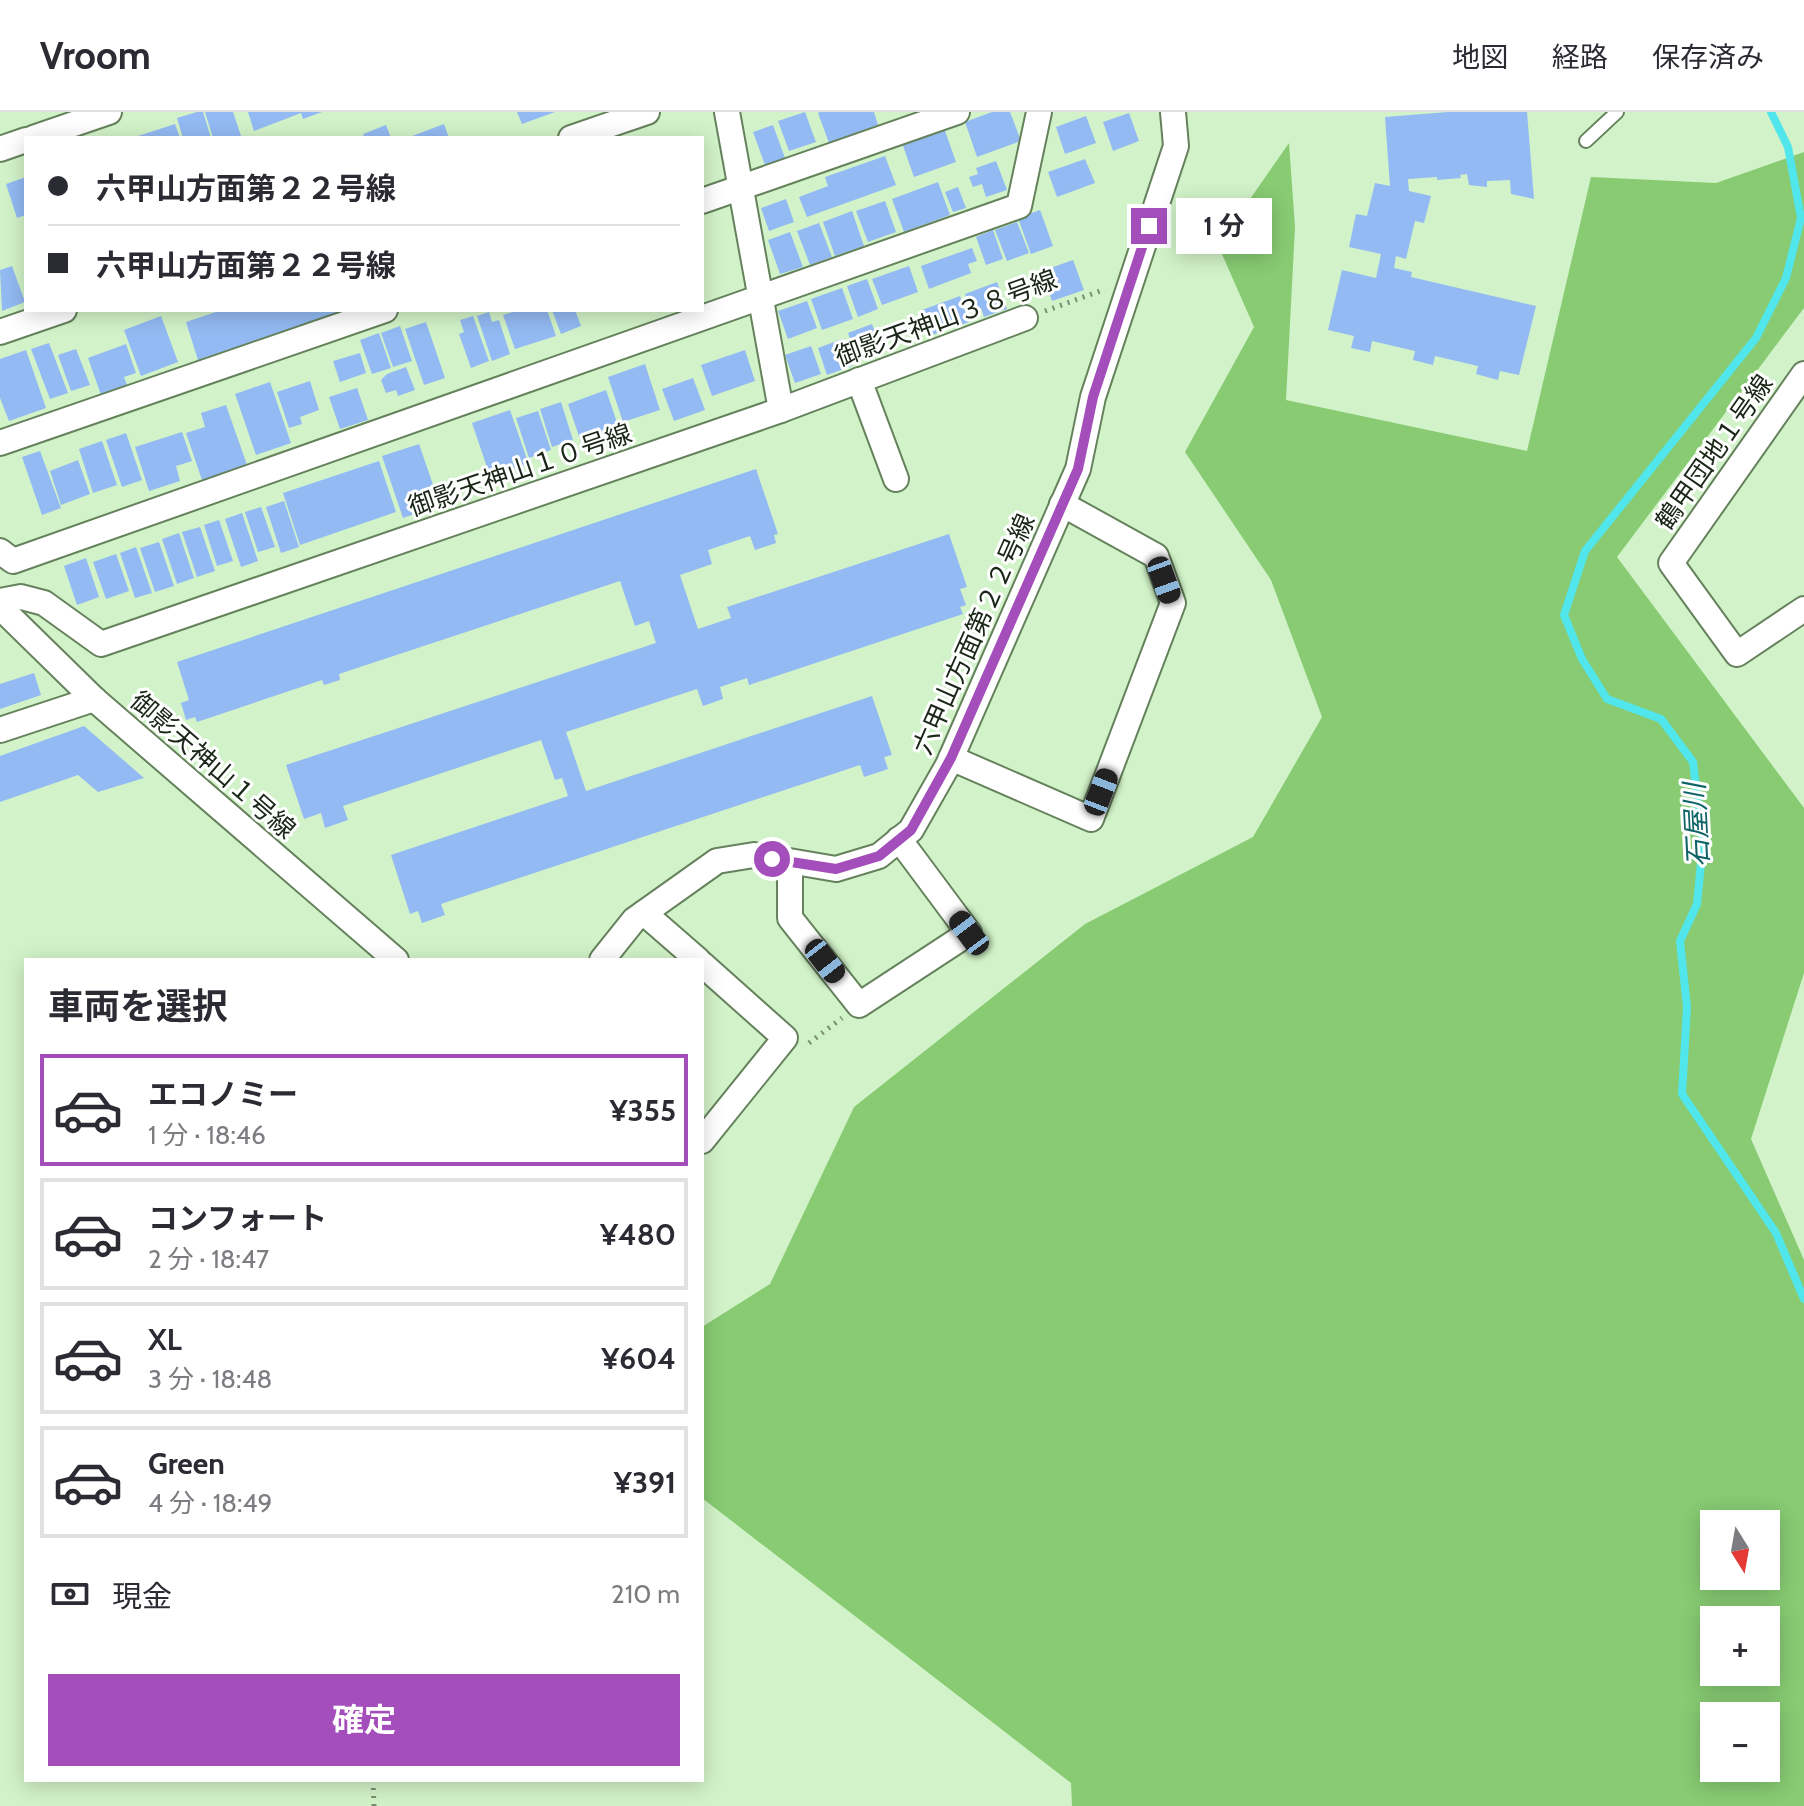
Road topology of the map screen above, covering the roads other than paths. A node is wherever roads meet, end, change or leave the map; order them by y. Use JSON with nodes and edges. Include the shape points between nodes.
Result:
{"nodes":[{"id":1,"x":109,"y":112,"type":"edge"},
{"id":2,"x":647,"y":112,"type":"edge"},
{"id":3,"x":727,"y":112,"type":"edge"},
{"id":4,"x":957,"y":112,"type":"edge"},
{"id":5,"x":1039,"y":112,"type":"edge"},
{"id":6,"x":1173,"y":112,"type":"edge"},
{"id":7,"x":1617,"y":112,"type":"edge"},
{"id":8,"x":39,"y":136,"type":"edge"},
{"id":9,"x":577,"y":136,"type":"edge"},
{"id":10,"x":24,"y":141,"type":"edge"},
{"id":11,"x":1586,"y":141,"type":"dead end"},
{"id":12,"x":0,"y":149,"type":"edge"},
{"id":13,"x":742,"y":187,"type":"junction"},
{"id":14,"x":704,"y":200,"type":"edge"},
{"id":15,"x":760,"y":297,"type":"junction"},
{"id":16,"x":58,"y":312,"type":"edge"},
{"id":17,"x":379,"y":312,"type":"edge"},
{"id":18,"x":1025,"y":318,"type":"road end"},
{"id":19,"x":0,"y":332,"type":"edge"},
{"id":20,"x":1804,"y":374,"type":"edge"},
{"id":21,"x":859,"y":380,"type":"junction"},
{"id":22,"x":781,"y":410,"type":"junction"},
{"id":23,"x":0,"y":443,"type":"edge"},
{"id":24,"x":896,"y":479,"type":"dead end"},
{"id":25,"x":1062,"y":504,"type":"junction"},
{"id":26,"x":0,"y":551,"type":"edge"},
{"id":27,"x":0,"y":604,"type":"edge"},
{"id":28,"x":1804,"y":609,"type":"edge"},
{"id":29,"x":94,"y":699,"type":"junction"},
{"id":30,"x":0,"y":730,"type":"edge"},
{"id":31,"x":951,"y":758,"type":"junction"},
{"id":32,"x":899,"y":839,"type":"junction"},
{"id":33,"x":790,"y":862,"type":"junction"},
{"id":34,"x":644,"y":913,"type":"junction"},
{"id":35,"x":394,"y":958,"type":"edge"},
{"id":36,"x":604,"y":958,"type":"edge"},
{"id":37,"x":695,"y":958,"type":"edge"},
{"id":38,"x":704,"y":966,"type":"edge"},
{"id":39,"x":704,"y":1139,"type":"edge"}],
"edges":[{"from":1,"to":8,"type":"street"},
{"from":2,"to":9,"type":"street"},
{"from":3,"to":13,"type":"street"},
{"from":4,"to":13,"type":"street"},
{"from":5,"to":15,"type":"street","via":[[1019,206]]},
{"from":6,"to":25,"type":"street","name":"六甲山方面第２２号線","via":[[1176,146],[1093,397],[1078,469]]},
{"from":7,"to":11,"type":"lane"},
{"from":10,"to":12,"type":"street"},
{"from":13,"to":14,"type":"street"},
{"from":13,"to":15,"type":"street"},
{"from":15,"to":22,"type":"street"},
{"from":15,"to":26,"type":"street","via":[[13,561]]},
{"from":16,"to":19,"type":"street"},
{"from":17,"to":23,"type":"street"},
{"from":18,"to":21,"type":"street","name":"御影天神山３８号線"},
{"from":20,"to":28,"type":"street","name":"鶴甲団地１号線","via":[[1671,563],[1737,654]]},
{"from":21,"to":22,"type":"street","name":"御影天神山３８号線"},
{"from":21,"to":24,"type":"street"},
{"from":22,"to":27,"type":"street","name":"御影天神山１０号線","via":[[101,644],[44,603],[21,597]]},
{"from":25,"to":31,"type":"street","name":"六甲山方面第２２号線"},
{"from":25,"to":31,"type":"street","via":[[1156,556],[1173,603],[1091,819]]},
{"from":27,"to":29,"type":"street","name":"御影天神山１号線"},
{"from":29,"to":30,"type":"street"},
{"from":29,"to":35,"type":"street","name":"御影天神山１号線"},
{"from":31,"to":32,"type":"street","name":"六甲山方面第２２号線","via":[[911,830]]},
{"from":32,"to":33,"type":"street","name":"六甲山方面第２２号線","via":[[879,856],[836,869]]},
{"from":32,"to":33,"type":"street","via":[[969,933],[859,1005],[790,918]]},
{"from":33,"to":34,"type":"street","name":"六甲山方面第２２号線","via":[[754,855],[717,861]]},
{"from":34,"to":36,"type":"street","name":"六甲山方面第２２号線"},
{"from":34,"to":37,"type":"street"},
{"from":38,"to":39,"type":"street","via":[[785,1038]]}]}
